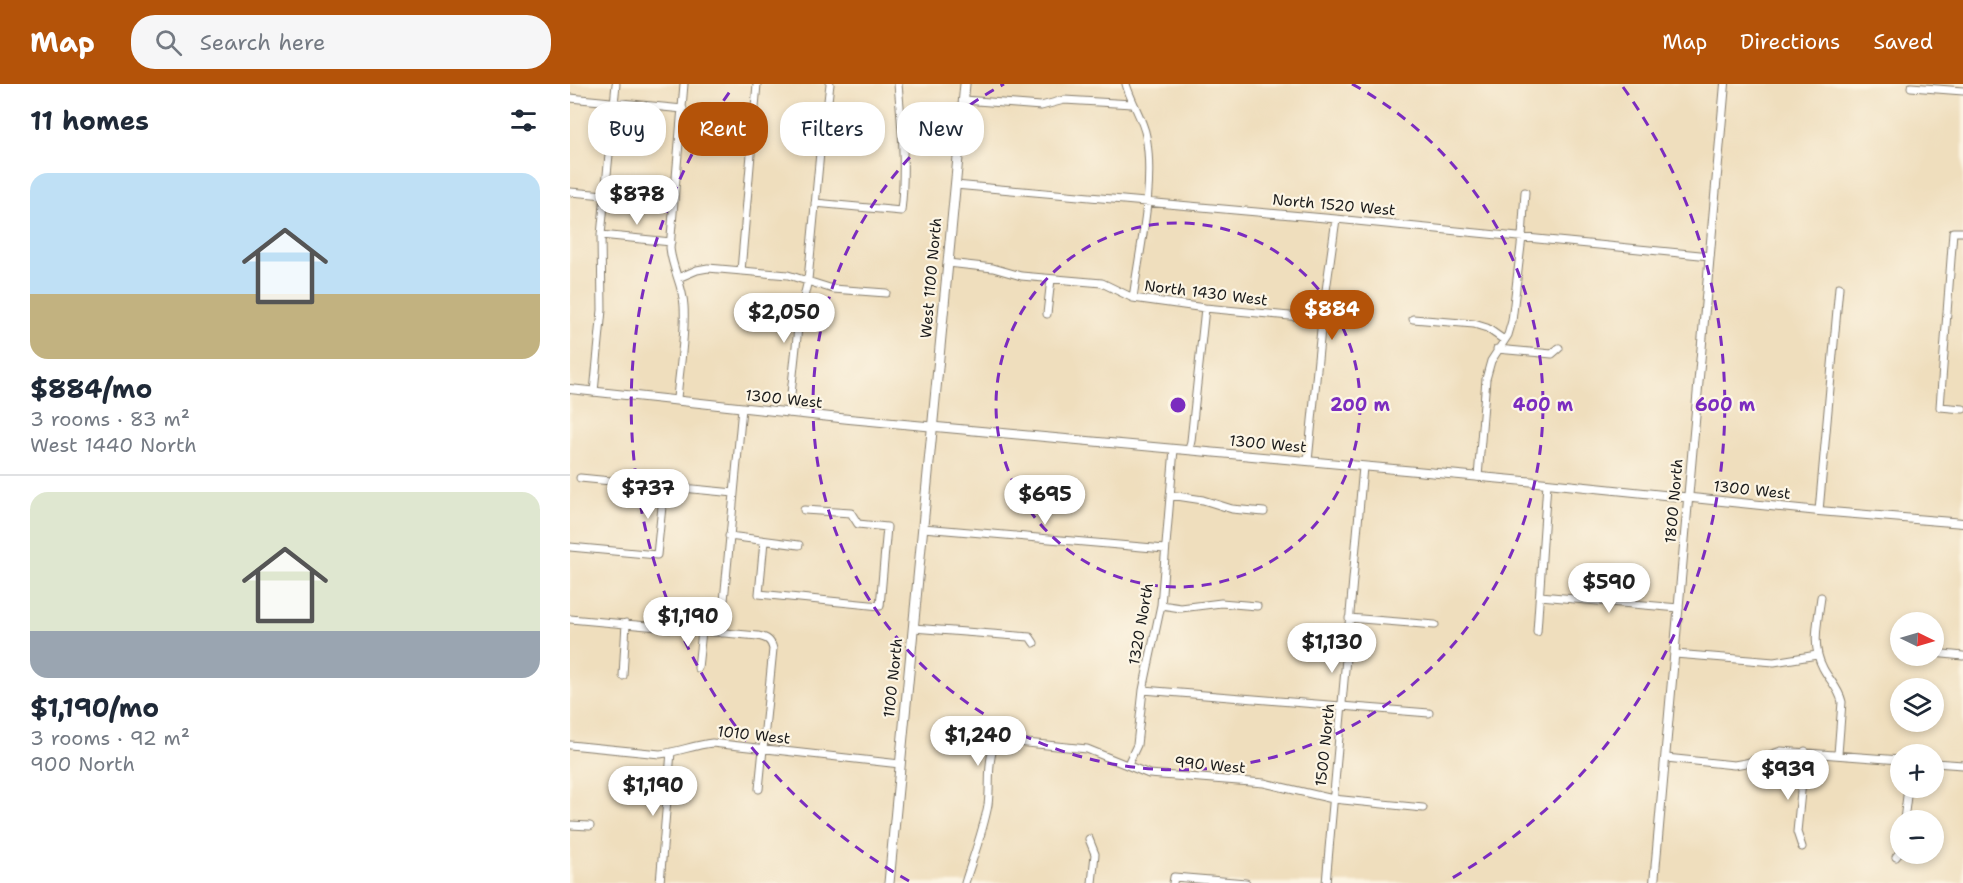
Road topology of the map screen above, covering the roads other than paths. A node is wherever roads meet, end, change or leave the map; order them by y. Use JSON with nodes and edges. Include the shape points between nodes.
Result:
{"nodes":[{"id":1,"x":616,"y":84,"type":"edge"},
{"id":2,"x":684,"y":84,"type":"edge"},
{"id":3,"x":757,"y":84,"type":"edge"},
{"id":4,"x":830,"y":84,"type":"edge"},
{"id":5,"x":898,"y":84,"type":"edge"},
{"id":6,"x":965,"y":84,"type":"edge"},
{"id":7,"x":1126,"y":84,"type":"edge"},
{"id":8,"x":1725,"y":84,"type":"edge"},
{"id":9,"x":1911,"y":87,"type":"dead end"},
{"id":10,"x":1963,"y":91,"type":"edge"},
{"id":11,"x":570,"y":98,"type":"edge"},
{"id":12,"x":964,"y":100,"type":"joint"},
{"id":13,"x":614,"y":102,"type":"joint"},
{"id":14,"x":683,"y":102,"type":"edge"},
{"id":15,"x":900,"y":102,"type":"edge"},
{"id":16,"x":1132,"y":104,"type":"junction"},
{"id":17,"x":609,"y":156,"type":"edge"},
{"id":18,"x":679,"y":156,"type":"edge"},
{"id":19,"x":903,"y":156,"type":"edge"},
{"id":20,"x":958,"y":156,"type":"edge"},
{"id":21,"x":955,"y":185,"type":"junction"},
{"id":22,"x":570,"y":192,"type":"edge"},
{"id":23,"x":1525,"y":192,"type":"dead end"},
{"id":24,"x":605,"y":195,"type":"junction"},
{"id":25,"x":815,"y":203,"type":"junction"},
{"id":26,"x":1146,"y":203,"type":"junction"},
{"id":27,"x":1336,"y":219,"type":"junction"},
{"id":28,"x":1963,"y":232,"type":"edge"},
{"id":29,"x":601,"y":235,"type":"junction"},
{"id":30,"x":1522,"y":237,"type":"junction"},
{"id":31,"x":671,"y":242,"type":"junction"},
{"id":32,"x":1710,"y":256,"type":"junction"},
{"id":33,"x":948,"y":263,"type":"junction"},
{"id":34,"x":741,"y":271,"type":"junction"},
{"id":35,"x":678,"y":278,"type":"junction"},
{"id":36,"x":1051,"y":279,"type":"junction"},
{"id":37,"x":808,"y":280,"type":"junction"},
{"id":38,"x":1839,"y":287,"type":"dead end"},
{"id":39,"x":886,"y":293,"type":"dead end"},
{"id":40,"x":1133,"y":298,"type":"junction"},
{"id":41,"x":1205,"y":308,"type":"junction"},
{"id":42,"x":1047,"y":314,"type":"dead end"},
{"id":43,"x":1322,"y":319,"type":"junction"},
{"id":44,"x":1413,"y":320,"type":"dead end"},
{"id":45,"x":1504,"y":340,"type":"junction"},
{"id":46,"x":1559,"y":348,"type":"dead end"},
{"id":47,"x":1497,"y":349,"type":"junction"},
{"id":48,"x":570,"y":389,"type":"edge"},
{"id":49,"x":594,"y":392,"type":"junction"},
{"id":50,"x":677,"y":399,"type":"junction"},
{"id":51,"x":742,"y":408,"type":"junction"},
{"id":52,"x":1963,"y":409,"type":"edge"},
{"id":53,"x":789,"y":413,"type":"junction"},
{"id":54,"x":933,"y":427,"type":"junction"},
{"id":55,"x":1174,"y":449,"type":"junction"},
{"id":56,"x":1189,"y":450,"type":"junction"},
{"id":57,"x":1308,"y":461,"type":"junction"},
{"id":58,"x":1363,"y":467,"type":"junction"},
{"id":59,"x":928,"y":476,"type":"joint"},
{"id":60,"x":1478,"y":477,"type":"junction"},
{"id":61,"x":580,"y":478,"type":"dead end"},
{"id":62,"x":1546,"y":483,"type":"junction"},
{"id":63,"x":664,"y":487,"type":"junction"},
{"id":64,"x":734,"y":493,"type":"junction"},
{"id":65,"x":1170,"y":495,"type":"junction"},
{"id":66,"x":1688,"y":497,"type":"junction"},
{"id":67,"x":804,"y":510,"type":"dead end"},
{"id":68,"x":1820,"y":511,"type":"junction"},
{"id":69,"x":1264,"y":512,"type":"dead end"},
{"id":70,"x":1963,"y":523,"type":"edge"},
{"id":71,"x":923,"y":528,"type":"junction"},
{"id":72,"x":729,"y":536,"type":"junction"},
{"id":73,"x":764,"y":541,"type":"junction"},
{"id":74,"x":799,"y":545,"type":"dead end"},
{"id":75,"x":570,"y":547,"type":"edge"},
{"id":76,"x":1165,"y":549,"type":"junction"},
{"id":77,"x":1540,"y":596,"type":"junction"},
{"id":78,"x":1821,"y":597,"type":"dead end"},
{"id":79,"x":1161,"y":605,"type":"junction"},
{"id":80,"x":1257,"y":606,"type":"dead end"},
{"id":81,"x":1679,"y":608,"type":"junction"},
{"id":82,"x":1349,"y":618,"type":"junction"},
{"id":83,"x":570,"y":619,"type":"edge"},
{"id":84,"x":626,"y":623,"type":"junction"},
{"id":85,"x":1435,"y":625,"type":"dead end"},
{"id":86,"x":913,"y":628,"type":"junction"},
{"id":87,"x":702,"y":631,"type":"junction"},
{"id":88,"x":1537,"y":632,"type":"dead end"},
{"id":89,"x":721,"y":633,"type":"junction"},
{"id":90,"x":1034,"y":643,"type":"dead end"},
{"id":91,"x":1675,"y":654,"type":"junction"},
{"id":92,"x":1944,"y":654,"type":"edge"},
{"id":93,"x":1817,"y":655,"type":"junction"},
{"id":94,"x":1963,"y":656,"type":"edge"},
{"id":95,"x":698,"y":668,"type":"dead end"},
{"id":96,"x":623,"y":676,"type":"dead end"},
{"id":97,"x":1143,"y":690,"type":"junction"},
{"id":98,"x":1342,"y":704,"type":"junction"},
{"id":99,"x":1429,"y":713,"type":"dead end"},
{"id":100,"x":570,"y":745,"type":"edge"},
{"id":101,"x":763,"y":749,"type":"junction"},
{"id":102,"x":1805,"y":751,"type":"junction"},
{"id":103,"x":671,"y":752,"type":"junction"},
{"id":104,"x":1838,"y":754,"type":"junction"},
{"id":105,"x":1666,"y":758,"type":"junction"},
{"id":106,"x":1890,"y":759,"type":"edge"},
{"id":107,"x":1944,"y":763,"type":"edge"},
{"id":108,"x":900,"y":764,"type":"junction"},
{"id":109,"x":1128,"y":764,"type":"junction"},
{"id":110,"x":1963,"y":765,"type":"edge"},
{"id":111,"x":759,"y":789,"type":"dead end"},
{"id":112,"x":1333,"y":799,"type":"junction"},
{"id":113,"x":1424,"y":808,"type":"dead end"},
{"id":114,"x":570,"y":825,"type":"edge"},
{"id":115,"x":590,"y":826,"type":"dead end"},
{"id":116,"x":1089,"y":838,"type":"dead end"},
{"id":117,"x":1802,"y":847,"type":"dead end"},
{"id":118,"x":1173,"y":880,"type":"edge"},
{"id":119,"x":660,"y":883,"type":"edge"},
{"id":120,"x":890,"y":883,"type":"edge"},
{"id":121,"x":965,"y":883,"type":"edge"},
{"id":122,"x":1092,"y":883,"type":"edge"},
{"id":123,"x":1246,"y":883,"type":"edge"},
{"id":124,"x":1326,"y":883,"type":"edge"},
{"id":125,"x":1654,"y":883,"type":"edge"}],
"edges":[{"from":1,"to":13,"type":"street"},
{"from":2,"to":14,"type":"street"},
{"from":3,"to":34,"type":"street"},
{"from":4,"to":25,"type":"street"},
{"from":5,"to":15,"type":"street"},
{"from":6,"to":12,"type":"main road","name":"West 1100 North"},
{"from":7,"to":16,"type":"street"},
{"from":8,"to":32,"type":"street","name":"1800 North"},
{"from":9,"to":10,"type":"street"},
{"from":11,"to":13,"type":"street"},
{"from":12,"to":16,"type":"street","via":[[1041,106],[1064,100]]},
{"from":16,"to":26,"type":"street","via":[[1146,132]]},
{"from":17,"to":24,"type":"street"},
{"from":18,"to":31,"type":"street"},
{"from":19,"to":25,"type":"street","via":[[901,211]]},
{"from":20,"to":21,"type":"main road","name":"West 1100 North"},
{"from":21,"to":26,"type":"street","name":"North 1520 West"},
{"from":21,"to":33,"type":"main road","name":"West 1100 North"},
{"from":22,"to":24,"type":"street"},
{"from":23,"to":30,"type":"street"},
{"from":24,"to":29,"type":"street"},
{"from":25,"to":37,"type":"street"},
{"from":26,"to":27,"type":"street","name":"North 1520 West"},
{"from":26,"to":40,"type":"street"},
{"from":27,"to":30,"type":"street","name":"North 1520 West"},
{"from":27,"to":43,"type":"street"},
{"from":28,"to":52,"type":"street","via":[[1953,232],[1940,407]]},
{"from":29,"to":31,"type":"street"},
{"from":29,"to":49,"type":"street","via":[[602,310]]},
{"from":30,"to":32,"type":"street","name":"North 1520 West"},
{"from":30,"to":45,"type":"street","via":[[1512,321]]},
{"from":31,"to":35,"type":"street","via":[[671,262]]},
{"from":32,"to":66,"type":"street","name":"1800 North"},
{"from":33,"to":36,"type":"street","name":"North 1430 West"},
{"from":33,"to":54,"type":"main road","name":"West 1100 North"},
{"from":34,"to":35,"type":"street","via":[[708,268]]},
{"from":34,"to":37,"type":"street"},
{"from":35,"to":50,"type":"street","via":[[685,308]]},
{"from":36,"to":40,"type":"street","name":"North 1430 West","via":[[1102,283]]},
{"from":36,"to":42,"type":"street"},
{"from":37,"to":39,"type":"street","via":[[833,289]]},
{"from":37,"to":53,"type":"street","via":[[799,318]]},
{"from":38,"to":68,"type":"street"},
{"from":40,"to":41,"type":"street","name":"North 1430 West"},
{"from":41,"to":43,"type":"street","name":"North 1430 West"},
{"from":41,"to":56,"type":"street"},
{"from":43,"to":57,"type":"street"},
{"from":44,"to":45,"type":"street","via":[[1474,324]]},
{"from":45,"to":47,"type":"street"},
{"from":46,"to":47,"type":"street","via":[[1552,354]]},
{"from":47,"to":60,"type":"street","via":[[1486,379]]},
{"from":48,"to":49,"type":"street","name":"1300 West"},
{"from":49,"to":50,"type":"street","name":"1300 West"},
{"from":50,"to":51,"type":"street","name":"1300 West"},
{"from":51,"to":53,"type":"street","name":"1300 West"},
{"from":51,"to":64,"type":"street"},
{"from":53,"to":54,"type":"street","name":"1300 West"},
{"from":54,"to":55,"type":"street","name":"1300 West"},
{"from":54,"to":59,"type":"main road","name":"West 1100 North"},
{"from":55,"to":56,"type":"street","name":"1300 West"},
{"from":55,"to":65,"type":"street","name":"1320 North"},
{"from":56,"to":57,"type":"street","name":"1300 West"},
{"from":57,"to":58,"type":"street","name":"1300 West"},
{"from":58,"to":60,"type":"street","name":"1300 West"},
{"from":58,"to":82,"type":"street","name":"1500 North"},
{"from":59,"to":71,"type":"main road","name":"1100 North"},
{"from":60,"to":62,"type":"street","name":"1300 West"},
{"from":61,"to":63,"type":"street"},
{"from":62,"to":66,"type":"street","name":"1300 West"},
{"from":62,"to":77,"type":"street"},
{"from":63,"to":64,"type":"street"},
{"from":63,"to":75,"type":"street","via":[[657,555]]},
{"from":64,"to":72,"type":"street"},
{"from":65,"to":69,"type":"street"},
{"from":65,"to":76,"type":"street","name":"1320 North"},
{"from":66,"to":68,"type":"street","name":"1300 West"},
{"from":66,"to":81,"type":"street","name":"1800 North"},
{"from":67,"to":73,"type":"street","via":[[851,513],[858,524],[887,527],[879,606],[759,594]]},
{"from":68,"to":70,"type":"street","name":"1300 West"},
{"from":71,"to":76,"type":"street"},
{"from":71,"to":86,"type":"main road","name":"1100 North"},
{"from":72,"to":73,"type":"street"},
{"from":72,"to":89,"type":"street"},
{"from":73,"to":74,"type":"street"},
{"from":76,"to":79,"type":"street","name":"1320 North"},
{"from":77,"to":81,"type":"street"},
{"from":77,"to":88,"type":"street"},
{"from":78,"to":93,"type":"street"},
{"from":79,"to":80,"type":"street"},
{"from":79,"to":97,"type":"street","name":"1320 North"},
{"from":81,"to":91,"type":"street","name":"1800 North"},
{"from":82,"to":85,"type":"street"},
{"from":82,"to":98,"type":"street","name":"1500 North"},
{"from":83,"to":84,"type":"street"},
{"from":84,"to":87,"type":"street"},
{"from":84,"to":96,"type":"street"},
{"from":86,"to":90,"type":"street","via":[[1030,637]]},
{"from":86,"to":108,"type":"main road","name":"1100 North"},
{"from":87,"to":89,"type":"street"},
{"from":87,"to":95,"type":"street"},
{"from":89,"to":101,"type":"street","via":[[765,637],[771,641]]},
{"from":91,"to":93,"type":"street","via":[[1774,662]]},
{"from":91,"to":105,"type":"street","name":"1800 North"},
{"from":92,"to":94,"type":"street"},
{"from":93,"to":104,"type":"street","via":[[1842,702]]},
{"from":97,"to":98,"type":"street"},
{"from":97,"to":109,"type":"street","name":"1320 North","via":[[1137,745]]},
{"from":98,"to":99,"type":"street"},
{"from":98,"to":112,"type":"street","name":"1500 North"},
{"from":100,"to":103,"type":"street","name":"1010 West"},
{"from":101,"to":103,"type":"street","name":"1010 West","via":[[712,743]]},
{"from":101,"to":108,"type":"street","name":"1010 West"},
{"from":101,"to":111,"type":"street"},
{"from":102,"to":104,"type":"street"},
{"from":102,"to":105,"type":"street","via":[[1780,751],[1734,765]]},
{"from":102,"to":117,"type":"street","via":[[1797,832]]},
{"from":103,"to":119,"type":"street"},
{"from":104,"to":106,"type":"street"},
{"from":105,"to":125,"type":"street","name":"1800 North"},
{"from":107,"to":110,"type":"street"},
{"from":108,"to":120,"type":"main road","name":"1100 North"},
{"from":109,"to":112,"type":"street","name":"990 West","via":[[1149,774],[1264,783]]},
{"from":109,"to":121,"type":"street","name":"990 West","via":[[1087,748],[997,740],[992,749],[983,828]]},
{"from":112,"to":113,"type":"street","name":"990 West"},
{"from":112,"to":124,"type":"street","name":"1500 North"},
{"from":114,"to":115,"type":"street"},
{"from":116,"to":122,"type":"street","via":[[1095,854]]},
{"from":118,"to":123,"type":"street"}]}
